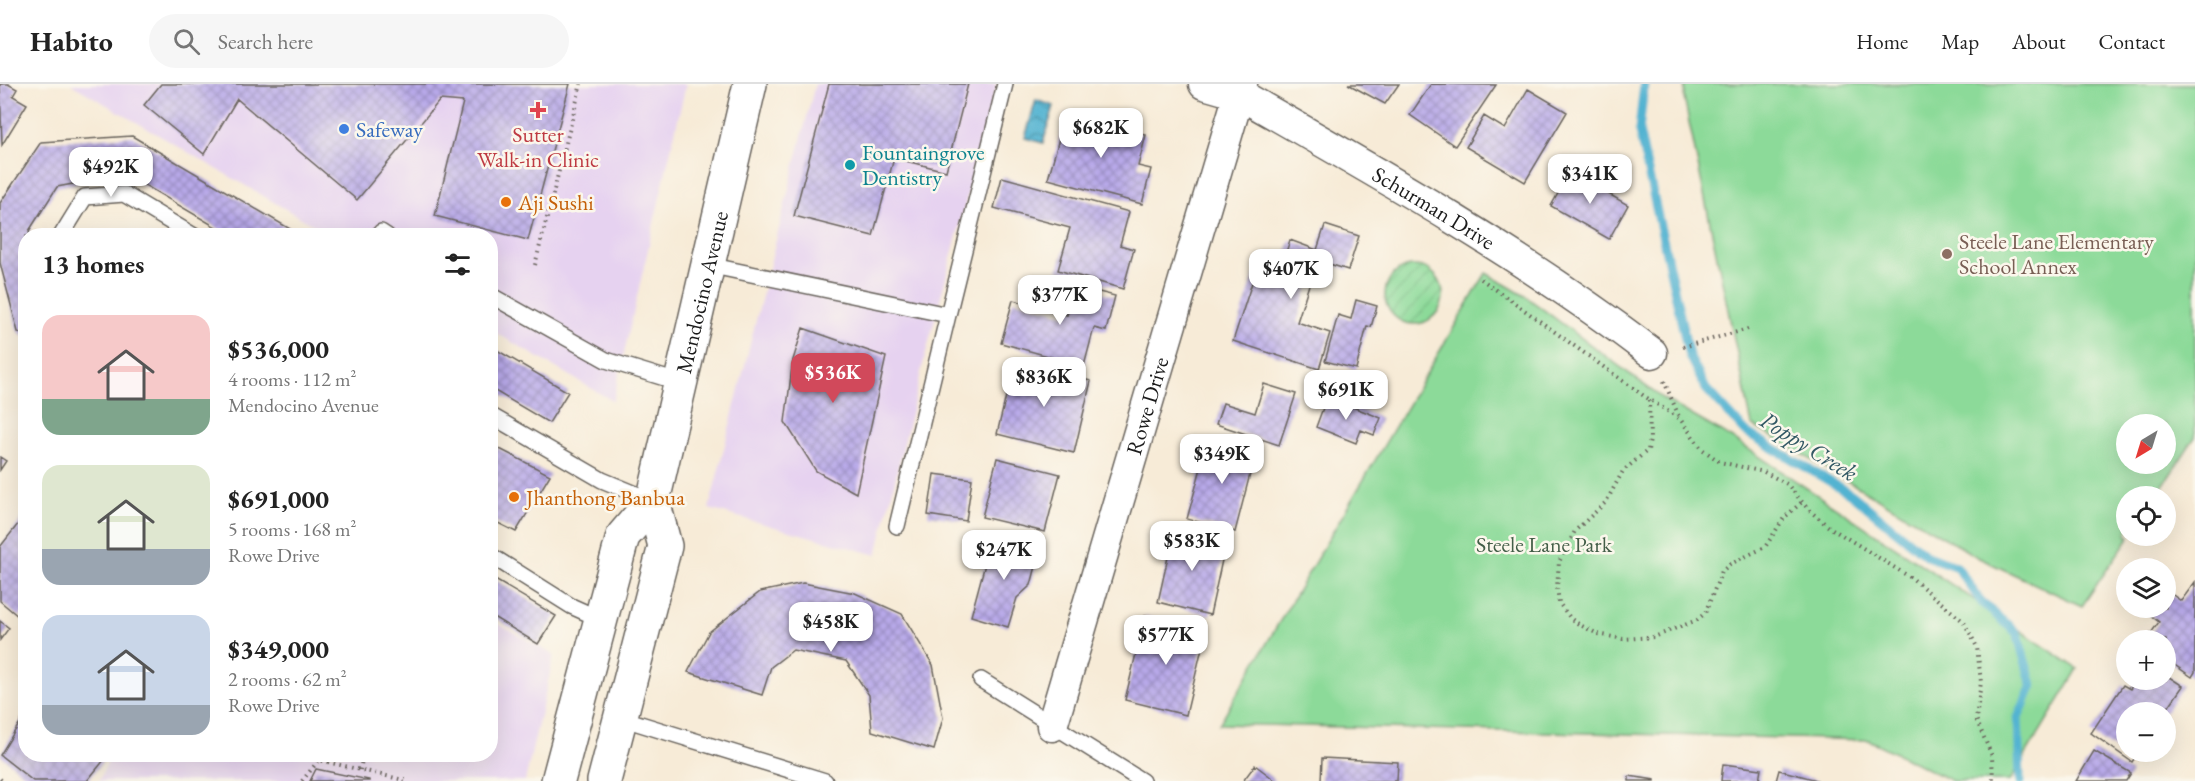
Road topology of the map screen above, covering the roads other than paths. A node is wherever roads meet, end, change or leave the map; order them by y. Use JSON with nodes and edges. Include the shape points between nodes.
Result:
{"nodes":[{"id":1,"x":750,"y":84,"type":"edge"},
{"id":2,"x":1005,"y":84,"type":"edge"},
{"id":3,"x":1204,"y":84,"type":"edge"},
{"id":4,"x":1241,"y":89,"type":"edge"},
{"id":5,"x":66,"y":228,"type":"edge"},
{"id":6,"x":181,"y":228,"type":"edge"},
{"id":7,"x":708,"y":265,"type":"junction"},
{"id":8,"x":498,"y":299,"type":"edge"},
{"id":9,"x":948,"y":315,"type":"junction"},
{"id":10,"x":1665,"y":351,"type":"road end"},
{"id":11,"x":681,"y":383,"type":"junction"},
{"id":12,"x":498,"y":420,"type":"edge"},
{"id":13,"x":653,"y":501,"type":"junction"},
{"id":14,"x":897,"y":526,"type":"dead end"},
{"id":15,"x":498,"y":560,"type":"edge"},
{"id":16,"x":600,"y":619,"type":"junction"},
{"id":17,"x":981,"y":680,"type":"dead end"},
{"id":18,"x":621,"y":718,"type":"junction"},
{"id":19,"x":1052,"y":726,"type":"junction"},
{"id":20,"x":558,"y":781,"type":"edge"},
{"id":21,"x":604,"y":781,"type":"edge"},
{"id":22,"x":825,"y":781,"type":"edge"},
{"id":23,"x":1142,"y":781,"type":"edge"}],
"edges":[{"from":1,"to":7,"type":"main road","name":"Mendocino Avenue"},
{"from":2,"to":9,"type":"lane"},
{"from":3,"to":4,"type":"street","name":"Schurman Drive"},
{"from":4,"to":10,"type":"street","name":"Schurman Drive"},
{"from":4,"to":19,"type":"street","name":"Rowe Drive"},
{"from":5,"to":6,"type":"lane","via":[[85,197],[124,194]]},
{"from":7,"to":9,"type":"lane"},
{"from":7,"to":11,"type":"main road","name":"Mendocino Avenue"},
{"from":8,"to":11,"type":"lane","via":[[606,360]]},
{"from":9,"to":14,"type":"lane"},
{"from":11,"to":13,"type":"main road","name":"Mendocino Avenue"},
{"from":12,"to":13,"type":"lane","via":[[602,480]]},
{"from":13,"to":16,"type":"main road","name":"Mendocino Avenue","via":[[623,536]]},
{"from":13,"to":18,"type":"main road","name":"Mendocino Avenue","via":[[665,546]]},
{"from":15,"to":16,"type":"lane","via":[[570,606]]},
{"from":16,"to":20,"type":"main road","name":"Mendocino Avenue"},
{"from":17,"to":19,"type":"lane"},
{"from":18,"to":21,"type":"main road","name":"Mendocino Avenue"},
{"from":18,"to":22,"type":"lane"},
{"from":19,"to":23,"type":"lane"}]}
